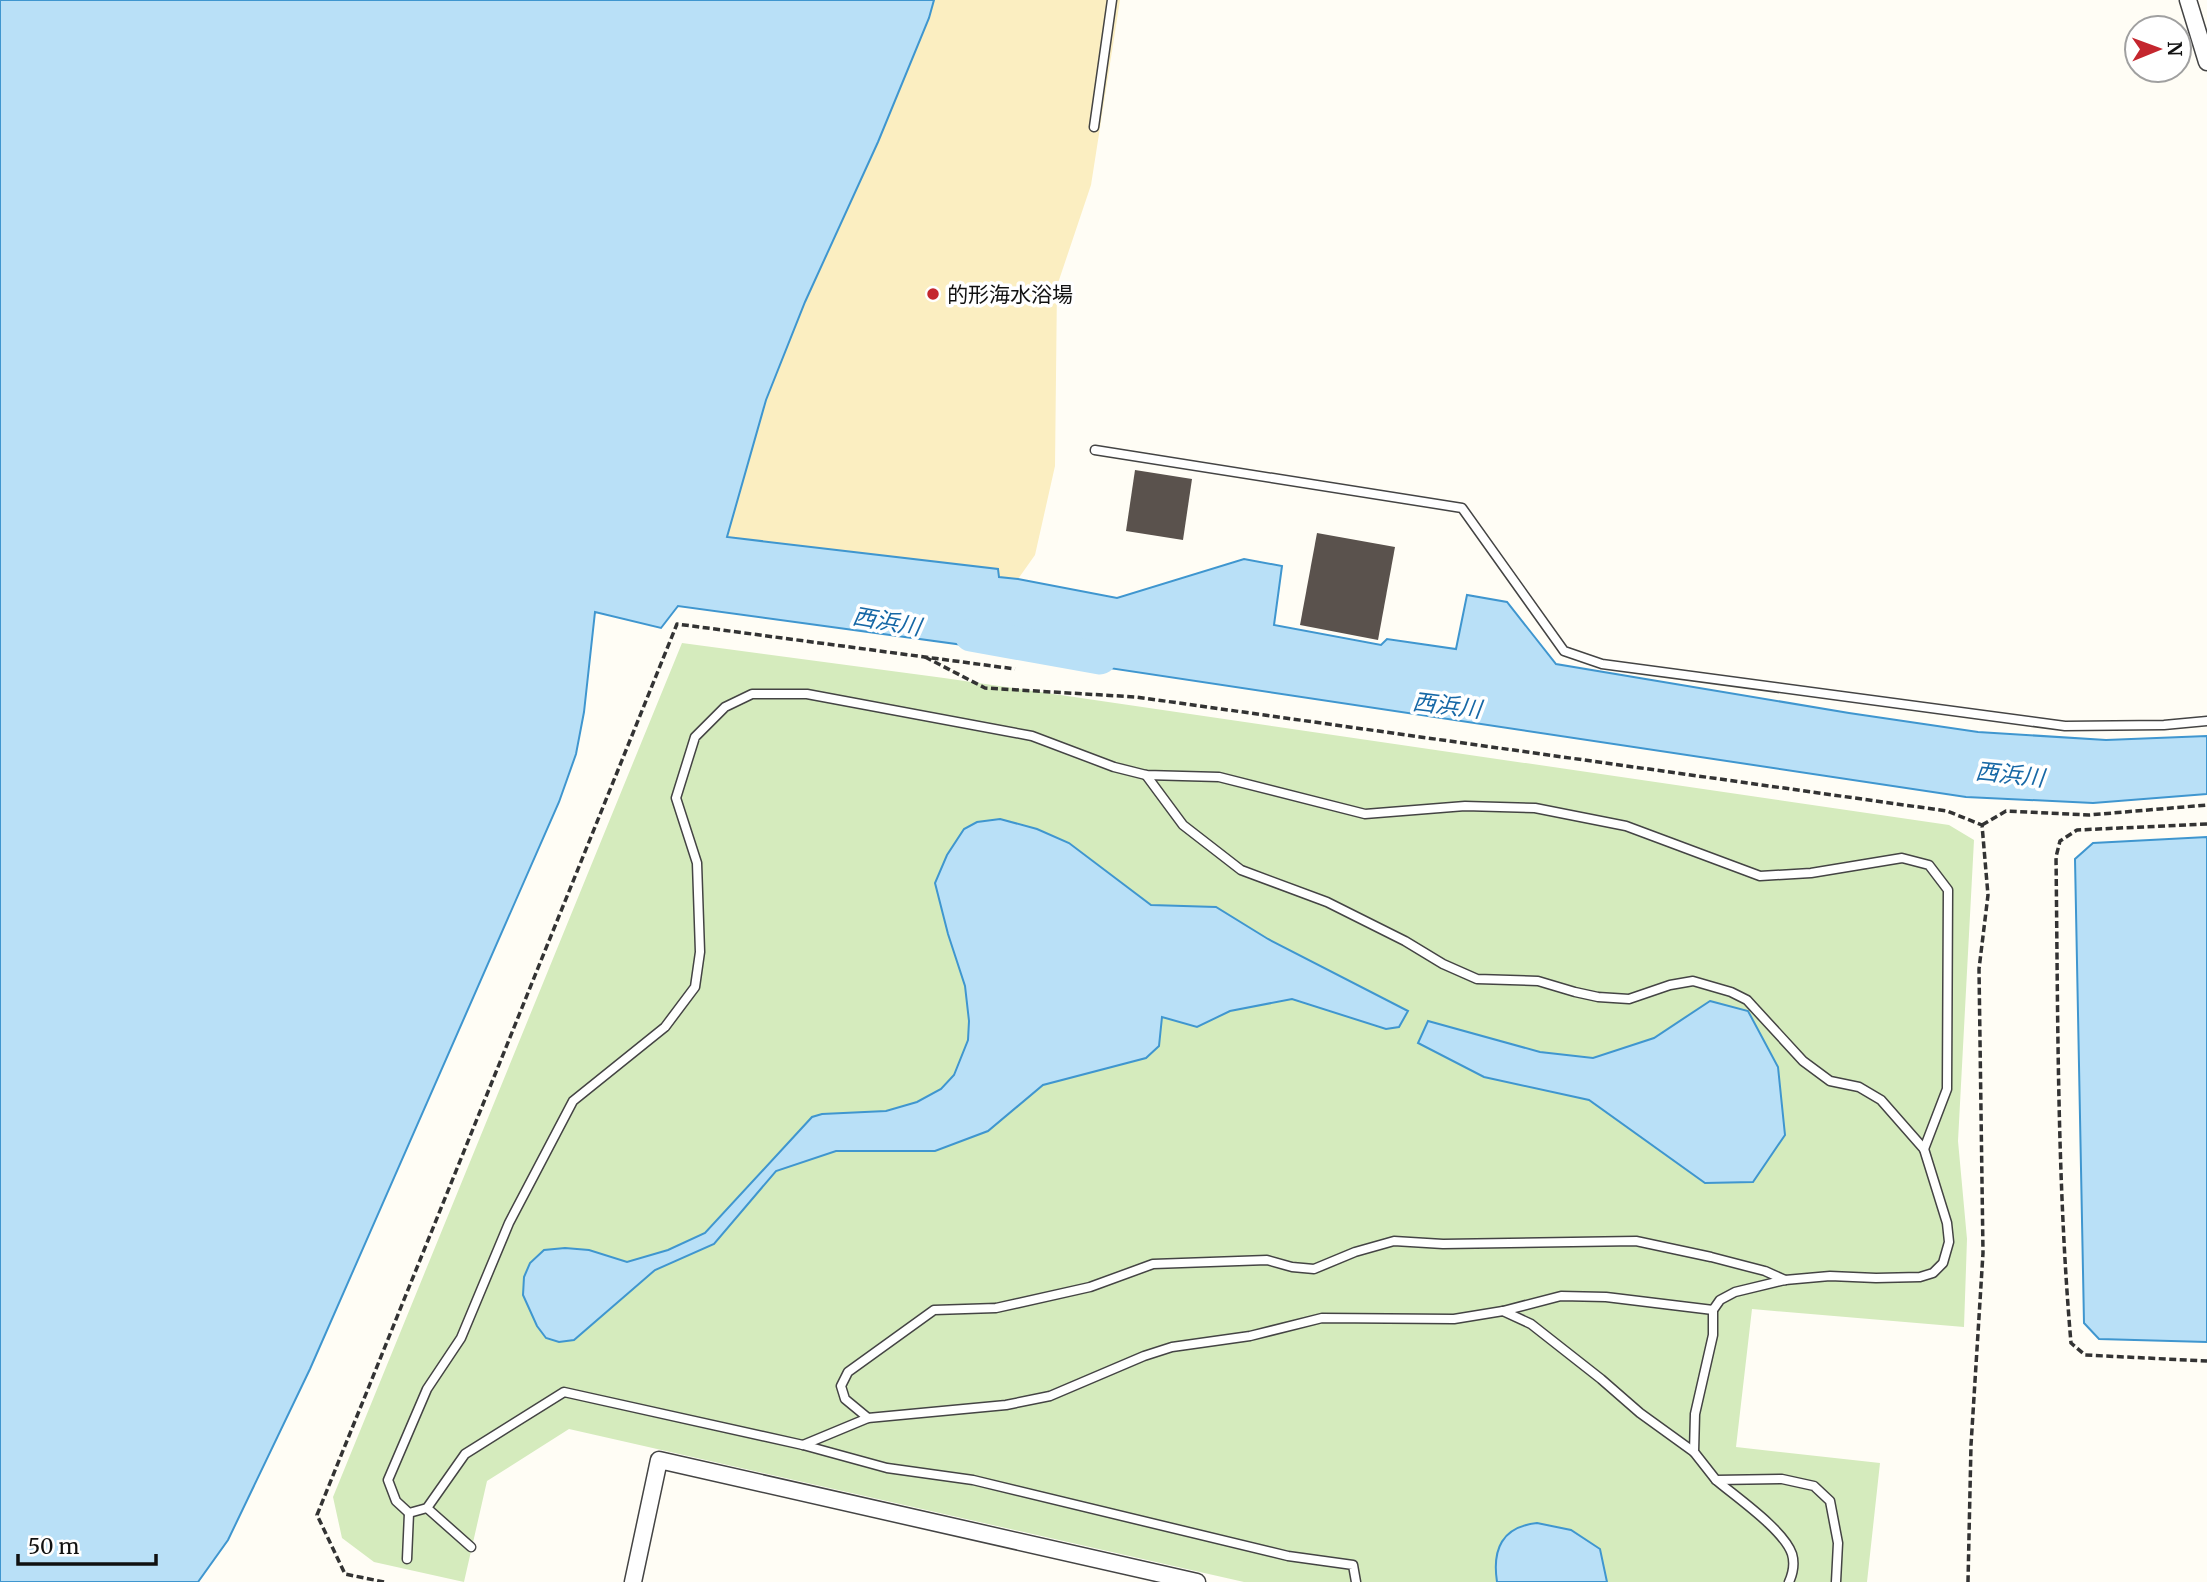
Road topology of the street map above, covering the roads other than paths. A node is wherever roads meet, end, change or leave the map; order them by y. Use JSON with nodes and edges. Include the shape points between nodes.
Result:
{"nodes":[{"id":1,"x":1112,"y":0,"type":"edge"},
{"id":2,"x":2188,"y":0,"type":"edge"},
{"id":3,"x":2207,"y":62,"type":"edge"},
{"id":4,"x":1094,"y":127,"type":"dead end"},
{"id":5,"x":1095,"y":450,"type":"dead end"},
{"id":6,"x":2207,"y":721,"type":"edge"},
{"id":7,"x":1146,"y":775,"type":"junction"},
{"id":8,"x":1924,"y":1149,"type":"junction"},
{"id":9,"x":1785,"y":1280,"type":"junction"},
{"id":10,"x":1713,"y":1310,"type":"junction"},
{"id":11,"x":1503,"y":1311,"type":"junction"},
{"id":12,"x":868,"y":1418,"type":"junction"},
{"id":13,"x":803,"y":1444,"type":"junction"},
{"id":14,"x":1694,"y":1452,"type":"junction"},
{"id":15,"x":1716,"y":1480,"type":"junction"},
{"id":16,"x":427,"y":1508,"type":"junction"},
{"id":17,"x":409,"y":1513,"type":"junction"},
{"id":18,"x":471,"y":1547,"type":"dead end"},
{"id":19,"x":407,"y":1559,"type":"dead end"},
{"id":20,"x":634,"y":1582,"type":"edge"},
{"id":21,"x":1196,"y":1582,"type":"edge"},
{"id":22,"x":1356,"y":1582,"type":"edge"},
{"id":23,"x":1789,"y":1582,"type":"edge"},
{"id":24,"x":1836,"y":1582,"type":"edge"}],
"edges":[{"from":1,"to":4,"type":"lane"},
{"from":2,"to":3,"type":"street"},
{"from":5,"to":6,"type":"lane","via":[[1462,508],[1564,651],[1602,664],[2065,726]]},
{"from":7,"to":8,"type":"lane","via":[[1183,825],[1241,870],[1327,902],[1477,979],[1538,981],[1598,997],[1629,999],[1693,981],[1731,992],[1747,1000],[1803,1061],[1830,1081],[1859,1087],[1881,1100]]},
{"from":7,"to":8,"type":"lane","via":[[1219,777],[1365,814],[1465,806],[1535,808],[1626,826],[1760,876],[1902,858],[1929,865],[1948,890],[1947,1089]]},
{"from":7,"to":17,"type":"lane","via":[[1032,736],[807,694],[752,694],[725,707],[695,737],[676,798],[697,863],[700,952],[695,987],[665,1027],[573,1101],[509,1223],[461,1338],[426,1389],[388,1480],[397,1501]]},
{"from":8,"to":9,"type":"lane","via":[[1949,1242],[1943,1262],[1933,1273]]},
{"from":9,"to":10,"type":"lane","via":[[1735,1292]]},
{"from":9,"to":12,"type":"lane","via":[[1765,1271],[1636,1241],[1395,1241],[1314,1269],[1267,1260],[1153,1264],[1090,1287],[996,1308],[934,1310],[848,1372],[841,1386],[845,1399]]},
{"from":10,"to":11,"type":"lane","via":[[1561,1296]]},
{"from":10,"to":14,"type":"lane","via":[[1713,1335],[1695,1414]]},
{"from":11,"to":12,"type":"lane","via":[[1454,1319],[1322,1318],[1250,1336],[1172,1347],[1050,1396],[1006,1405]]},
{"from":11,"to":14,"type":"lane","via":[[1531,1325]]},
{"from":12,"to":13,"type":"lane"},
{"from":13,"to":16,"type":"lane","via":[[564,1392],[465,1454]]},
{"from":13,"to":22,"type":"lane","via":[[887,1468],[974,1480],[1288,1556],[1353,1565]]},
{"from":14,"to":15,"type":"lane"},
{"from":15,"to":23,"type":"lane","via":[[1774,1528],[1792,1554]]},
{"from":15,"to":24,"type":"lane","via":[[1782,1479],[1814,1486],[1830,1502],[1839,1543]]},
{"from":16,"to":17,"type":"lane"},
{"from":16,"to":18,"type":"lane"},
{"from":17,"to":19,"type":"lane"},
{"from":20,"to":21,"type":"street","via":[[659,1460]]}]}
